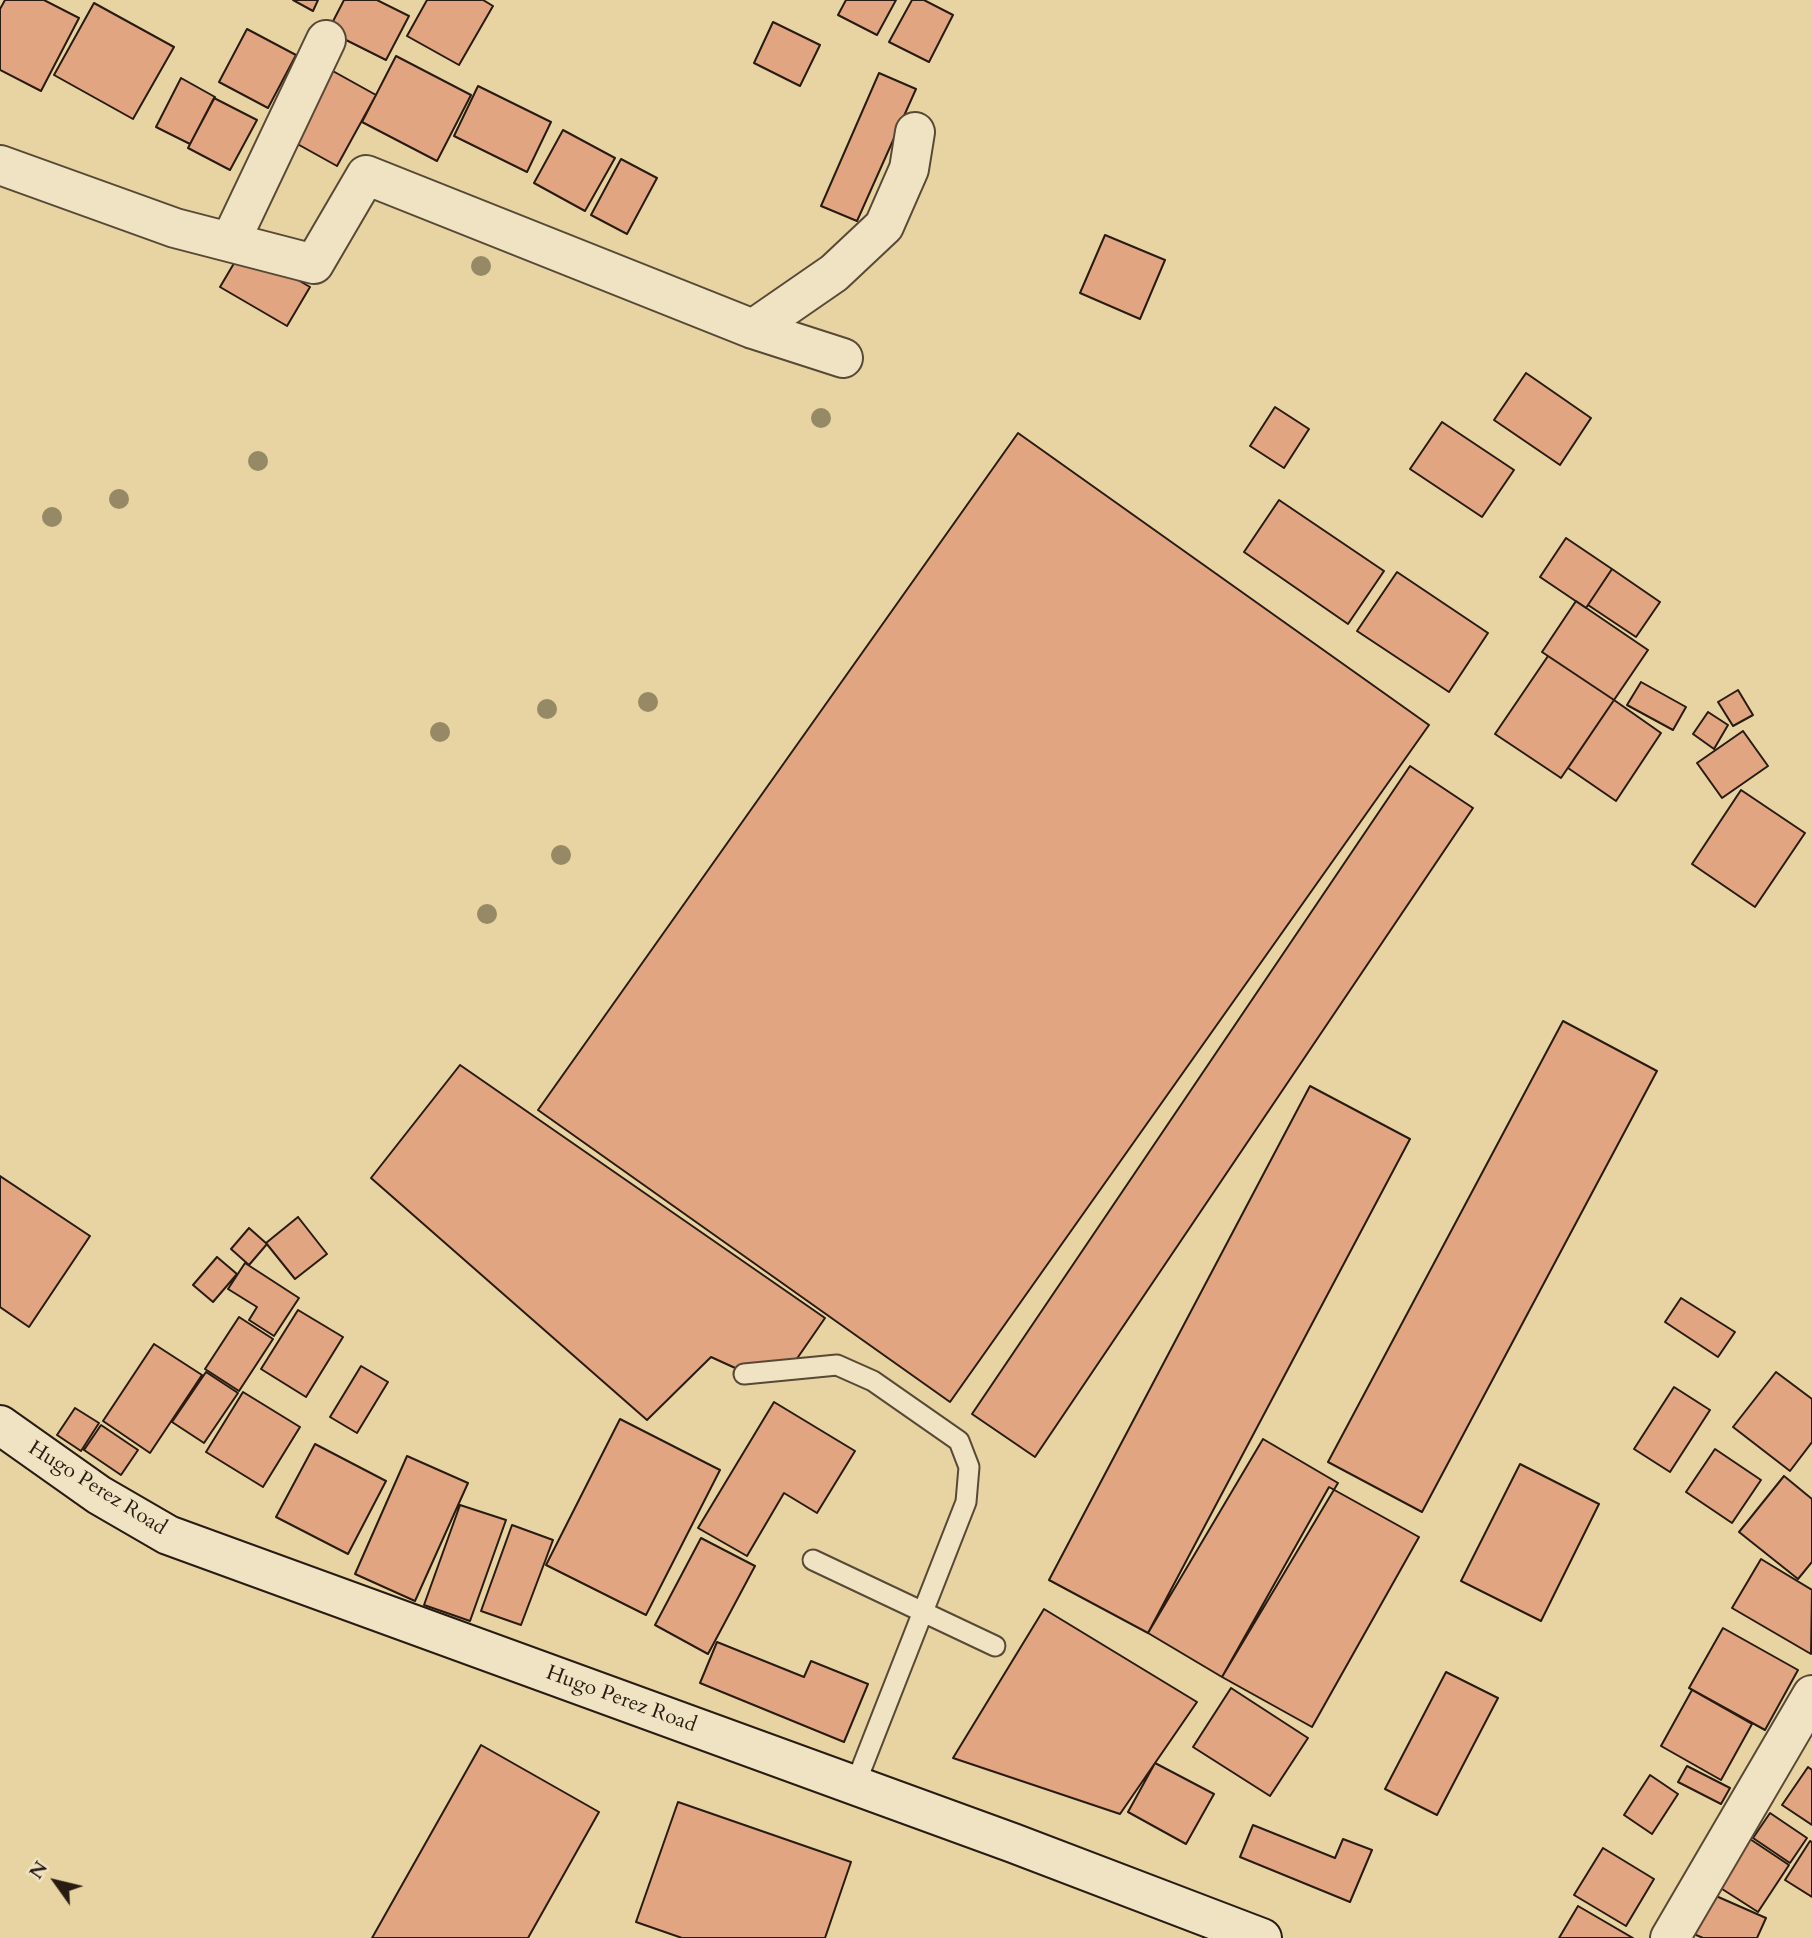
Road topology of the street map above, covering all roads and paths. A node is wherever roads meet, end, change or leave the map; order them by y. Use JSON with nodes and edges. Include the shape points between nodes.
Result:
{"nodes":[{"id":1,"x":326,"y":40,"type":"dead end"},
{"id":2,"x":915,"y":132,"type":"dead end"},
{"id":3,"x":0,"y":165,"type":"edge"},
{"id":4,"x":230,"y":242,"type":"junction"},
{"id":5,"x":753,"y":330,"type":"junction"},
{"id":6,"x":843,"y":358,"type":"dead end"},
{"id":7,"x":744,"y":1374,"type":"dead end"},
{"id":8,"x":0,"y":1425,"type":"edge"},
{"id":9,"x":813,"y":1560,"type":"dead end"},
{"id":10,"x":924,"y":1613,"type":"junction"},
{"id":11,"x":995,"y":1646,"type":"dead end"},
{"id":12,"x":1812,"y":1695,"type":"edge"},
{"id":13,"x":855,"y":1785,"type":"junction"},
{"id":14,"x":1262,"y":1938,"type":"edge"},
{"id":15,"x":1670,"y":1938,"type":"edge"}],
"edges":[{"from":1,"to":4,"type":"street"},
{"from":2,"to":5,"type":"street","via":[[909,169],[884,226],[834,273]]},
{"from":3,"to":4,"type":"street","via":[[175,228]]},
{"from":4,"to":5,"type":"street","via":[[314,264],[366,175]]},
{"from":5,"to":6,"type":"street"},
{"from":7,"to":10,"type":"lane","via":[[837,1365],[873,1381],[959,1441],[969,1467],[966,1502]]},
{"from":8,"to":13,"type":"street","name":"Hugo Perez Road","via":[[99,1495],[168,1535]]},
{"from":9,"to":10,"type":"lane"},
{"from":10,"to":11,"type":"lane"},
{"from":10,"to":13,"type":"lane"},
{"from":12,"to":15,"type":"street"},
{"from":13,"to":14,"type":"street","name":"Hugo Perez Road"}]}
